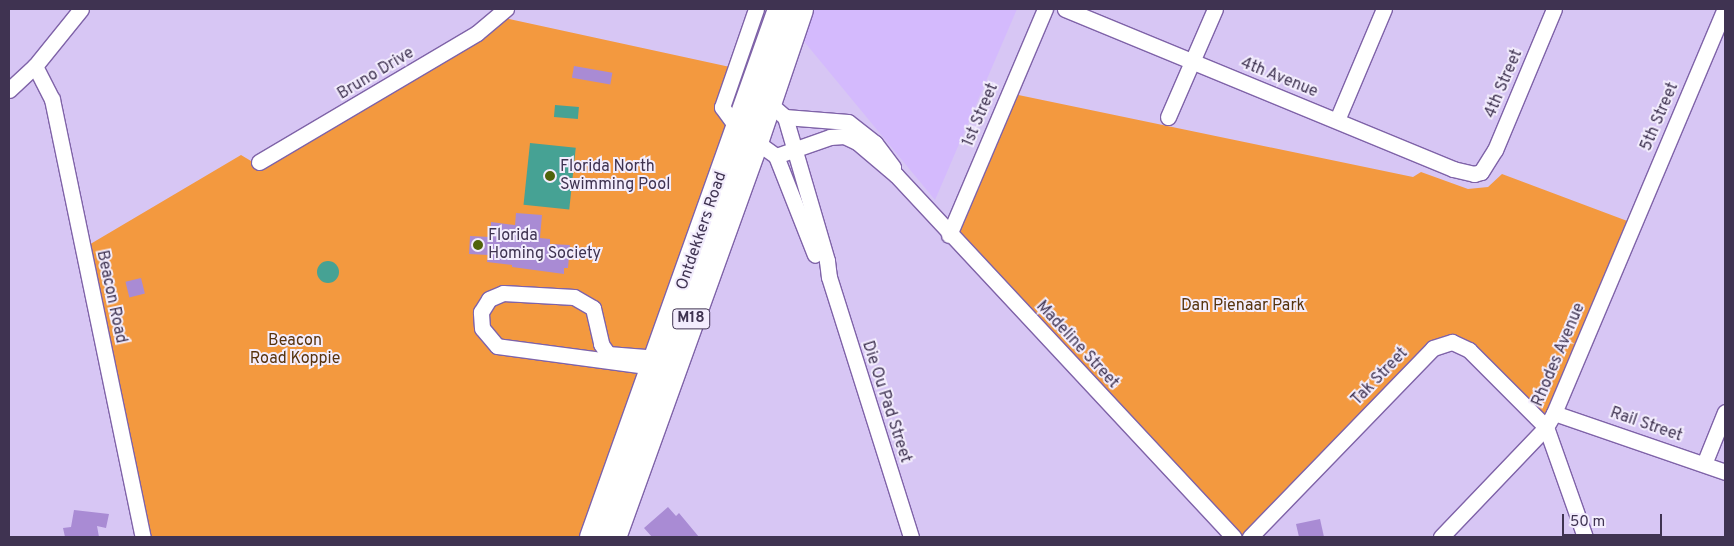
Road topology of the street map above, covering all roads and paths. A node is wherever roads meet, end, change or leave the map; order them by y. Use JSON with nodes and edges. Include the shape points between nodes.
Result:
{"nodes":[{"id":1,"x":81,"y":9,"type":"edge"},
{"id":2,"x":506,"y":9,"type":"edge"},
{"id":3,"x":756,"y":9,"type":"edge"},
{"id":4,"x":780,"y":9,"type":"edge"},
{"id":5,"x":800,"y":9,"type":"edge"},
{"id":6,"x":1044,"y":9,"type":"edge"},
{"id":7,"x":1065,"y":9,"type":"edge"},
{"id":8,"x":1215,"y":9,"type":"edge"},
{"id":9,"x":1384,"y":9,"type":"edge"},
{"id":10,"x":1554,"y":9,"type":"edge"},
{"id":11,"x":1725,"y":9,"type":"edge"},
{"id":12,"x":1193,"y":61,"type":"junction"},
{"id":13,"x":35,"y":66,"type":"junction"},
{"id":14,"x":9,"y":90,"type":"edge"},
{"id":15,"x":768,"y":103,"type":"junction"},
{"id":16,"x":1168,"y":117,"type":"dead end"},
{"id":17,"x":1337,"y":120,"type":"junction"},
{"id":18,"x":746,"y":135,"type":"junction"},
{"id":19,"x":795,"y":151,"type":"junction"},
{"id":20,"x":776,"y":156,"type":"junction"},
{"id":21,"x":259,"y":162,"type":"dead end"},
{"id":22,"x":1481,"y":172,"type":"joint"},
{"id":23,"x":896,"y":175,"type":"junction"},
{"id":24,"x":949,"y":235,"type":"junction"},
{"id":25,"x":1627,"y":238,"type":"joint"},
{"id":26,"x":829,"y":277,"type":"junction"},
{"id":27,"x":656,"y":362,"type":"junction"},
{"id":28,"x":1725,"y":412,"type":"edge"},
{"id":29,"x":1554,"y":413,"type":"junction"},
{"id":30,"x":1546,"y":427,"type":"junction"},
{"id":31,"x":1704,"y":464,"type":"junction"},
{"id":32,"x":1725,"y":472,"type":"edge"},
{"id":33,"x":143,"y":537,"type":"edge"},
{"id":34,"x":592,"y":537,"type":"edge"},
{"id":35,"x":612,"y":537,"type":"edge"},
{"id":36,"x":911,"y":537,"type":"edge"},
{"id":37,"x":1233,"y":537,"type":"edge"},
{"id":38,"x":1250,"y":537,"type":"edge"},
{"id":39,"x":1441,"y":537,"type":"edge"},
{"id":40,"x":1585,"y":537,"type":"edge"}],
"edges":[{"from":1,"to":13,"type":"street"},
{"from":2,"to":21,"type":"street","name":"Bruno Drive","via":[[477,33]]},
{"from":3,"to":18,"type":"street","via":[[723,100],[724,113]]},
{"from":4,"to":15,"type":"main road","name":"Ontdekkers Road","number":"M18"},
{"from":5,"to":15,"type":"main road","name":"Ontdekkers Road","number":"M18"},
{"from":6,"to":24,"type":"street","name":"1st Street"},
{"from":7,"to":12,"type":"street","name":"4th Avenue"},
{"from":8,"to":12,"type":"street"},
{"from":9,"to":17,"type":"street"},
{"from":10,"to":22,"type":"street","name":"4th Street","via":[[1495,150]]},
{"from":11,"to":25,"type":"street","name":"5th Street"},
{"from":12,"to":16,"type":"street"},
{"from":12,"to":17,"type":"street","name":"4th Avenue"},
{"from":13,"to":14,"type":"street"},
{"from":13,"to":33,"type":"street","name":"Beacon Road","via":[[52,99]]},
{"from":15,"to":18,"type":"main road","name":"Ontdekkers Road","number":"M18"},
{"from":15,"to":19,"type":"street","name":"Die Ou Pad Street"},
{"from":15,"to":23,"type":"street","name":"Madeline Street","via":[[853,124],[892,164]]},
{"from":17,"to":22,"type":"street","name":"4th Avenue","via":[[1453,169],[1474,174]]},
{"from":18,"to":20,"type":"street"},
{"from":18,"to":27,"type":"main road","name":"Ontdekkers Road","number":"M18"},
{"from":18,"to":35,"type":"main road","name":"Ontdekkers Road","number":"M18"},
{"from":19,"to":20,"type":"street","name":"Madeline Street"},
{"from":19,"to":23,"type":"street","name":"Madeline Street","via":[[830,137],[844,136],[857,142]]},
{"from":19,"to":26,"type":"street","name":"Die Ou Pad Street"},
{"from":20,"to":26,"type":"street","name":"Die Ou Pad Street","via":[[818,263]]},
{"from":23,"to":24,"type":"street","name":"Madeline Street"},
{"from":24,"to":37,"type":"street","name":"Madeline Street"},
{"from":25,"to":29,"type":"street","name":"Rhodes Avenue"},
{"from":26,"to":36,"type":"street","name":"Die Ou Pad Street"},
{"from":27,"to":27,"type":"street","via":[[498,346],[483,331],[481,312],[489,299],[503,293],[574,297],[592,308],[601,344],[608,354]]},
{"from":27,"to":34,"type":"main road","name":"Ontdekkers Road","number":"M18"},
{"from":28,"to":31,"type":"street"},
{"from":29,"to":30,"type":"street","name":"Rhodes Avenue"},
{"from":29,"to":31,"type":"street","name":"Rail Street"},
{"from":30,"to":38,"type":"street","name":"Tak Street","via":[[1468,350],[1458,344],[1444,343],[1433,348]]},
{"from":30,"to":39,"type":"street","name":"Rhodes Avenue"},
{"from":30,"to":40,"type":"street"},
{"from":31,"to":32,"type":"street","name":"Rail Street"}]}
